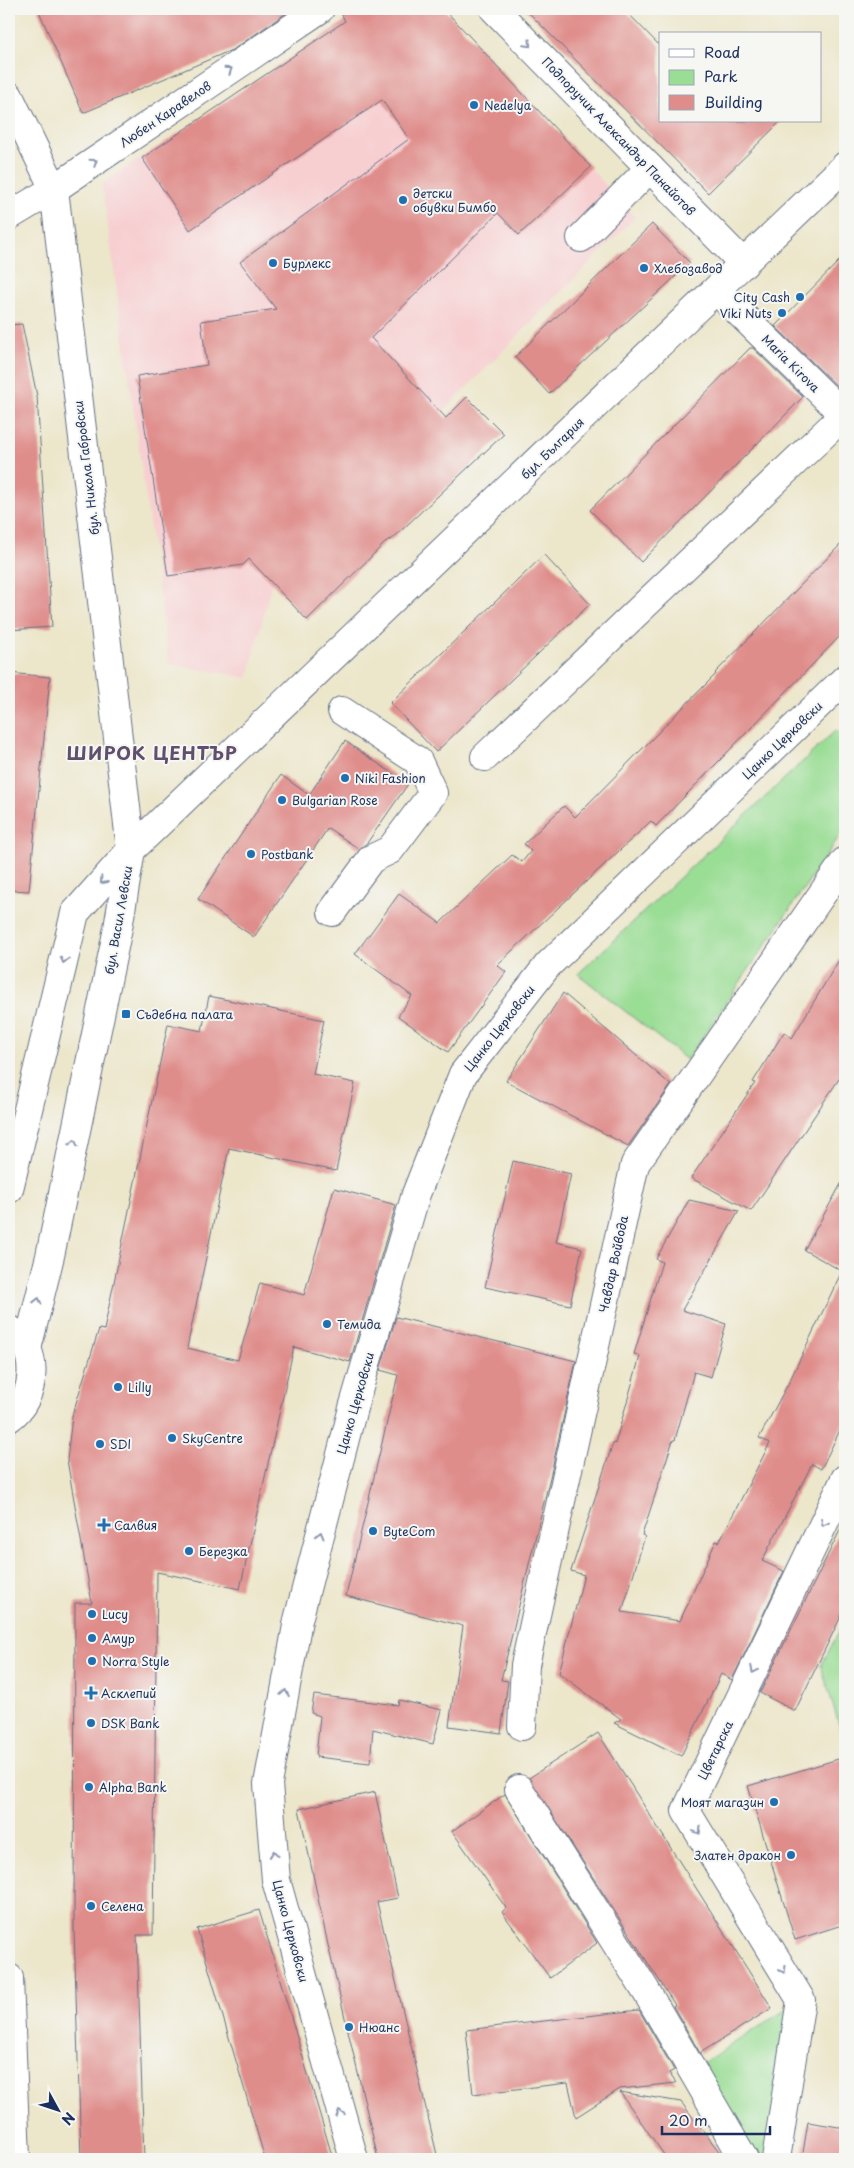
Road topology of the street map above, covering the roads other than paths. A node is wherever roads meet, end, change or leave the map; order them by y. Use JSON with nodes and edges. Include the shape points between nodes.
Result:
{"nodes":[{"id":1,"x":320,"y":9,"type":"edge"},
{"id":2,"x":494,"y":9,"type":"edge"},
{"id":3,"x":9,"y":96,"type":"edge"},
{"id":4,"x":845,"y":166,"type":"edge"},
{"id":5,"x":650,"y":168,"type":"junction"},
{"id":6,"x":54,"y":189,"type":"junction"},
{"id":7,"x":9,"y":216,"type":"edge"},
{"id":8,"x":581,"y":238,"type":"dead end"},
{"id":9,"x":744,"y":264,"type":"junction"},
{"id":10,"x":716,"y":290,"type":"junction"},
{"id":11,"x":845,"y":680,"type":"edge"},
{"id":12,"x":342,"y":712,"type":"dead end"},
{"id":13,"x":485,"y":757,"type":"dead end"},
{"id":14,"x":131,"y":850,"type":"junction"},
{"id":15,"x":845,"y":861,"type":"edge"},
{"id":16,"x":332,"y":912,"type":"dead end"},
{"id":17,"x":9,"y":1189,"type":"edge"},
{"id":18,"x":18,"y":1339,"type":"edge"},
{"id":19,"x":9,"y":1418,"type":"edge"},
{"id":20,"x":845,"y":1479,"type":"edge"},
{"id":21,"x":522,"y":1726,"type":"dead end"},
{"id":22,"x":519,"y":1789,"type":"dead end"},
{"id":23,"x":9,"y":1978,"type":"edge"},
{"id":24,"x":16,"y":2159,"type":"edge"},
{"id":25,"x":354,"y":2159,"type":"edge"},
{"id":26,"x":744,"y":2159,"type":"edge"},
{"id":27,"x":776,"y":2159,"type":"edge"}],
"edges":[{"from":6,"to":1,"type":"street","name":"Любен Каравелов","one_way":true},
{"from":2,"to":5,"type":"street","name":"Подпоручик Александър Панайотов","one_way":true},
{"from":3,"to":6,"type":"street","name":"бул. Никола Габровски"},
{"from":4,"to":9,"type":"street","name":"бул. България"},
{"from":5,"to":8,"type":"street"},
{"from":5,"to":9,"type":"street","name":"Подпоручик Александър Панайотов"},
{"from":6,"to":7,"type":"street","name":"Любен Каравелов"},
{"from":6,"to":14,"type":"street","name":"бул. Никола Габровски"},
{"from":9,"to":10,"type":"street","name":"бул. България"},
{"from":10,"to":13,"type":"street","name":"Maria Kirova","via":[[844,415]]},
{"from":10,"to":14,"type":"street","name":"бул. България"},
{"from":25,"to":11,"type":"street","name":"Цанко Церковски","one_way":true,"via":[[276,1880],[268,1784],[298,1620],[353,1408],[416,1194],[463,1074],[548,965]]},
{"from":12,"to":16,"type":"street","via":[[418,761],[433,793],[390,850],[370,859]]},
{"from":14,"to":17,"type":"street","name":"бул. Васил Левски","one_way":true,"via":[[75,913]]},
{"from":18,"to":14,"type":"street","name":"бул. Васил Левски","one_way":true,"via":[[50,1256]]},
{"from":15,"to":21,"type":"street","name":"Чавдар Войвода","via":[[635,1164],[525,1665]]},
{"from":18,"to":19,"type":"street","via":[[32,1370],[30,1392],[17,1413]]},
{"from":20,"to":27,"type":"street","name":"Цветарска","one_way":true,"via":[[686,1811],[801,2000]]},
{"from":22,"to":26,"type":"street","via":[[646,1991]]},
{"from":23,"to":24,"type":"street"}]}
